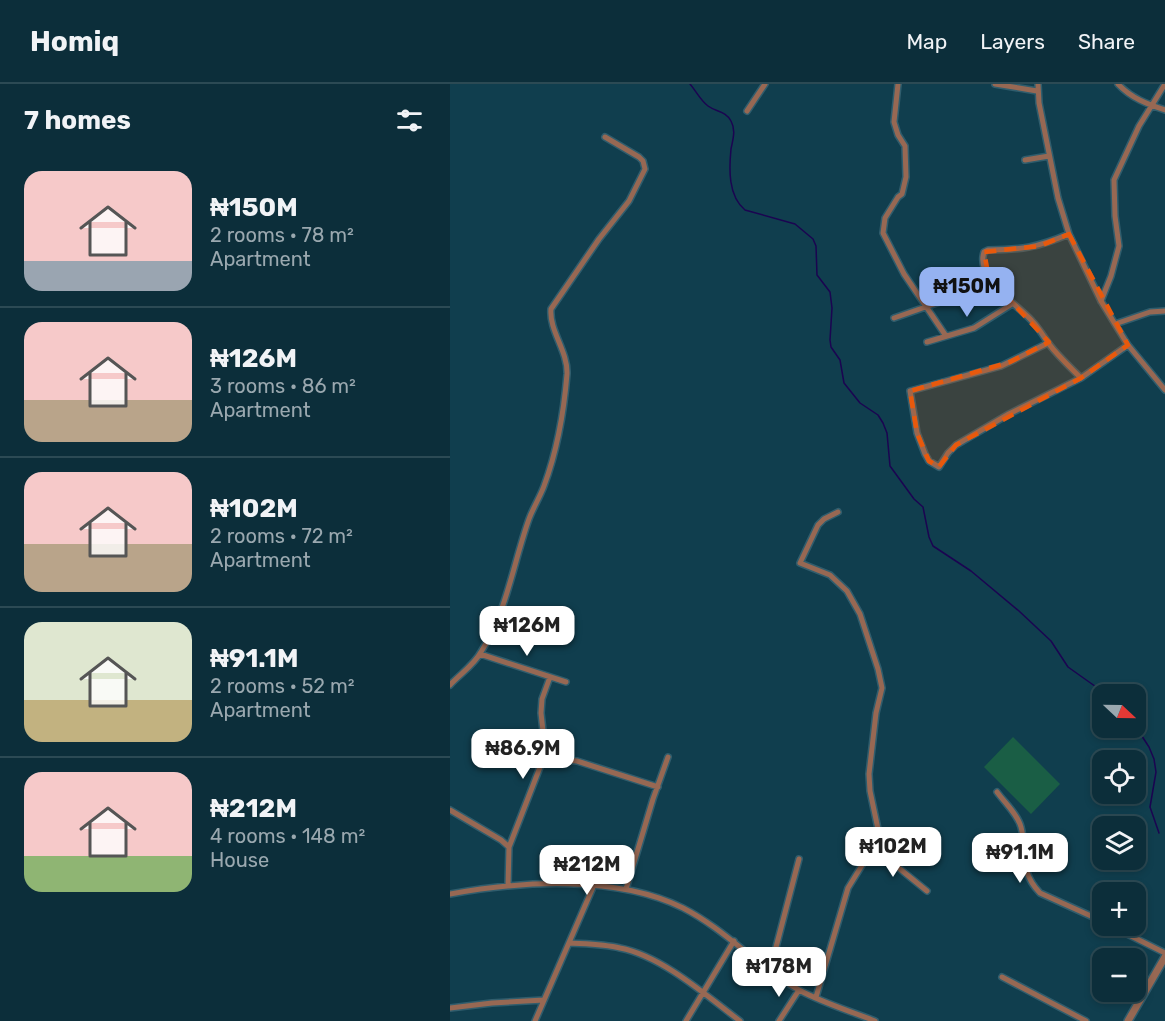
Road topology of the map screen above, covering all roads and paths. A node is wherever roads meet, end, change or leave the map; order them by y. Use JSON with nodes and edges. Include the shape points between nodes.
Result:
{"nodes":[{"id":1,"x":765,"y":84,"type":"edge"},
{"id":2,"x":898,"y":84,"type":"edge"},
{"id":3,"x":995,"y":84,"type":"edge"},
{"id":4,"x":1038,"y":84,"type":"edge"},
{"id":5,"x":1119,"y":84,"type":"edge"},
{"id":6,"x":1165,"y":84,"type":"edge"},
{"id":7,"x":1037,"y":91,"type":"junction"},
{"id":8,"x":1151,"y":105,"type":"junction"},
{"id":9,"x":1165,"y":110,"type":"edge"},
{"id":10,"x":747,"y":111,"type":"dead end"},
{"id":11,"x":605,"y":137,"type":"dead end"},
{"id":12,"x":1049,"y":156,"type":"junction"},
{"id":13,"x":1025,"y":159,"type":"dead end"},
{"id":14,"x":1069,"y":234,"type":"junction"},
{"id":15,"x":989,"y":279,"type":"junction"},
{"id":16,"x":1101,"y":301,"type":"junction"},
{"id":17,"x":1012,"y":304,"type":"junction"},
{"id":18,"x":926,"y":307,"type":"junction"},
{"id":19,"x":1165,"y":311,"type":"edge"},
{"id":20,"x":894,"y":318,"type":"dead end"},
{"id":21,"x":1115,"y":324,"type":"junction"},
{"id":22,"x":946,"y":336,"type":"junction"},
{"id":23,"x":927,"y":342,"type":"dead end"},
{"id":24,"x":1048,"y":343,"type":"junction"},
{"id":25,"x":1128,"y":345,"type":"junction"},
{"id":26,"x":1081,"y":378,"type":"junction"},
{"id":27,"x":1165,"y":390,"type":"edge"},
{"id":28,"x":838,"y":512,"type":"dead end"},
{"id":29,"x":480,"y":654,"type":"junction"},
{"id":30,"x":550,"y":677,"type":"junction"},
{"id":31,"x":566,"y":682,"type":"dead end"},
{"id":32,"x":450,"y":685,"type":"edge"},
{"id":33,"x":668,"y":757,"type":"dead end"},
{"id":34,"x":542,"y":758,"type":"junction"},
{"id":35,"x":658,"y":787,"type":"junction"},
{"id":36,"x":997,"y":792,"type":"dead end"},
{"id":37,"x":450,"y":810,"type":"edge"},
{"id":38,"x":509,"y":847,"type":"junction"},
{"id":39,"x":873,"y":847,"type":"junction"},
{"id":40,"x":799,"y":859,"type":"dead end"},
{"id":41,"x":594,"y":885,"type":"junction"},
{"id":42,"x":508,"y":886,"type":"junction"},
{"id":43,"x":626,"y":889,"type":"junction"},
{"id":44,"x":927,"y":891,"type":"dead end"},
{"id":45,"x":450,"y":894,"type":"edge"},
{"id":46,"x":1092,"y":917,"type":"edge"},
{"id":47,"x":1130,"y":936,"type":"edge"},
{"id":48,"x":734,"y":941,"type":"junction"},
{"id":49,"x":569,"y":943,"type":"junction"},
{"id":50,"x":1165,"y":955,"type":"edge"},
{"id":51,"x":768,"y":968,"type":"junction"},
{"id":52,"x":1002,"y":977,"type":"dead end"},
{"id":53,"x":799,"y":990,"type":"junction"},
{"id":54,"x":704,"y":994,"type":"junction"},
{"id":55,"x":816,"y":997,"type":"junction"},
{"id":56,"x":544,"y":1000,"type":"junction"},
{"id":57,"x":450,"y":1008,"type":"edge"},
{"id":58,"x":535,"y":1021,"type":"edge"},
{"id":59,"x":687,"y":1021,"type":"edge"},
{"id":60,"x":740,"y":1021,"type":"edge"},
{"id":61,"x":779,"y":1021,"type":"edge"},
{"id":62,"x":875,"y":1021,"type":"edge"},
{"id":63,"x":1086,"y":1021,"type":"edge"},
{"id":64,"x":1128,"y":1021,"type":"edge"}],
"edges":[{"from":1,"to":10,"type":"street"},
{"from":2,"to":18,"type":"street","via":[[894,122],[905,146],[906,177],[902,194],[885,219],[883,233]]},
{"from":3,"to":7,"type":"street"},
{"from":4,"to":7,"type":"street"},
{"from":5,"to":8,"type":"street","via":[[1125,92]]},
{"from":6,"to":8,"type":"street"},
{"from":7,"to":12,"type":"street"},
{"from":8,"to":9,"type":"street"},
{"from":8,"to":16,"type":"street","via":[[1114,180],[1119,246]]},
{"from":11,"to":29,"type":"street","via":[[639,157],[645,169],[629,201],[551,309],[550,319],[565,355],[567,372],[561,420],[544,487],[529,519],[499,615]]},
{"from":12,"to":13,"type":"street"},
{"from":12,"to":14,"type":"street"},
{"from":14,"to":15,"type":"street","via":[[1023,250],[984,252]]},
{"from":14,"to":16,"type":"street"},
{"from":15,"to":17,"type":"street"},
{"from":15,"to":18,"type":"street","via":[[974,292]]},
{"from":16,"to":21,"type":"street"},
{"from":17,"to":22,"type":"street","via":[[974,328]]},
{"from":17,"to":24,"type":"street","via":[[1032,321]]},
{"from":18,"to":20,"type":"street"},
{"from":18,"to":22,"type":"street"},
{"from":19,"to":21,"type":"street"},
{"from":21,"to":25,"type":"street"},
{"from":22,"to":23,"type":"street"},
{"from":24,"to":26,"type":"street"},
{"from":24,"to":26,"type":"street","via":[[1001,366],[910,391],[917,433],[929,461],[939,467],[956,446]]},
{"from":25,"to":26,"type":"street"},
{"from":25,"to":27,"type":"street"},
{"from":28,"to":39,"type":"street","via":[[818,525],[800,563],[830,575],[847,591],[860,614],[878,669],[882,688],[869,774],[878,829]]},
{"from":29,"to":30,"type":"street"},
{"from":29,"to":32,"type":"street"},
{"from":30,"to":31,"type":"street"},
{"from":30,"to":34,"type":"street","via":[[542,699]]},
{"from":33,"to":35,"type":"street"},
{"from":34,"to":35,"type":"street","via":[[577,761]]},
{"from":34,"to":38,"type":"street"},
{"from":35,"to":43,"type":"street"},
{"from":36,"to":46,"type":"street","via":[[1021,828],[1026,870],[1034,887]]},
{"from":37,"to":38,"type":"street"},
{"from":38,"to":42,"type":"street"},
{"from":39,"to":44,"type":"street"},
{"from":39,"to":55,"type":"street","via":[[848,888]]},
{"from":40,"to":51,"type":"street"},
{"from":41,"to":42,"type":"street"},
{"from":41,"to":43,"type":"street"},
{"from":41,"to":49,"type":"street"},
{"from":42,"to":45,"type":"street"},
{"from":43,"to":48,"type":"street","via":[[683,908]]},
{"from":47,"to":50,"type":"street"},
{"from":48,"to":51,"type":"street"},
{"from":48,"to":54,"type":"street"},
{"from":49,"to":54,"type":"street","via":[[631,951]]},
{"from":49,"to":56,"type":"street"},
{"from":50,"to":64,"type":"street"},
{"from":51,"to":53,"type":"street"},
{"from":52,"to":63,"type":"street"},
{"from":53,"to":55,"type":"street"},
{"from":53,"to":61,"type":"street"},
{"from":54,"to":59,"type":"street"},
{"from":54,"to":60,"type":"street"},
{"from":55,"to":62,"type":"street"},
{"from":56,"to":57,"type":"street"},
{"from":56,"to":58,"type":"street"}]}
